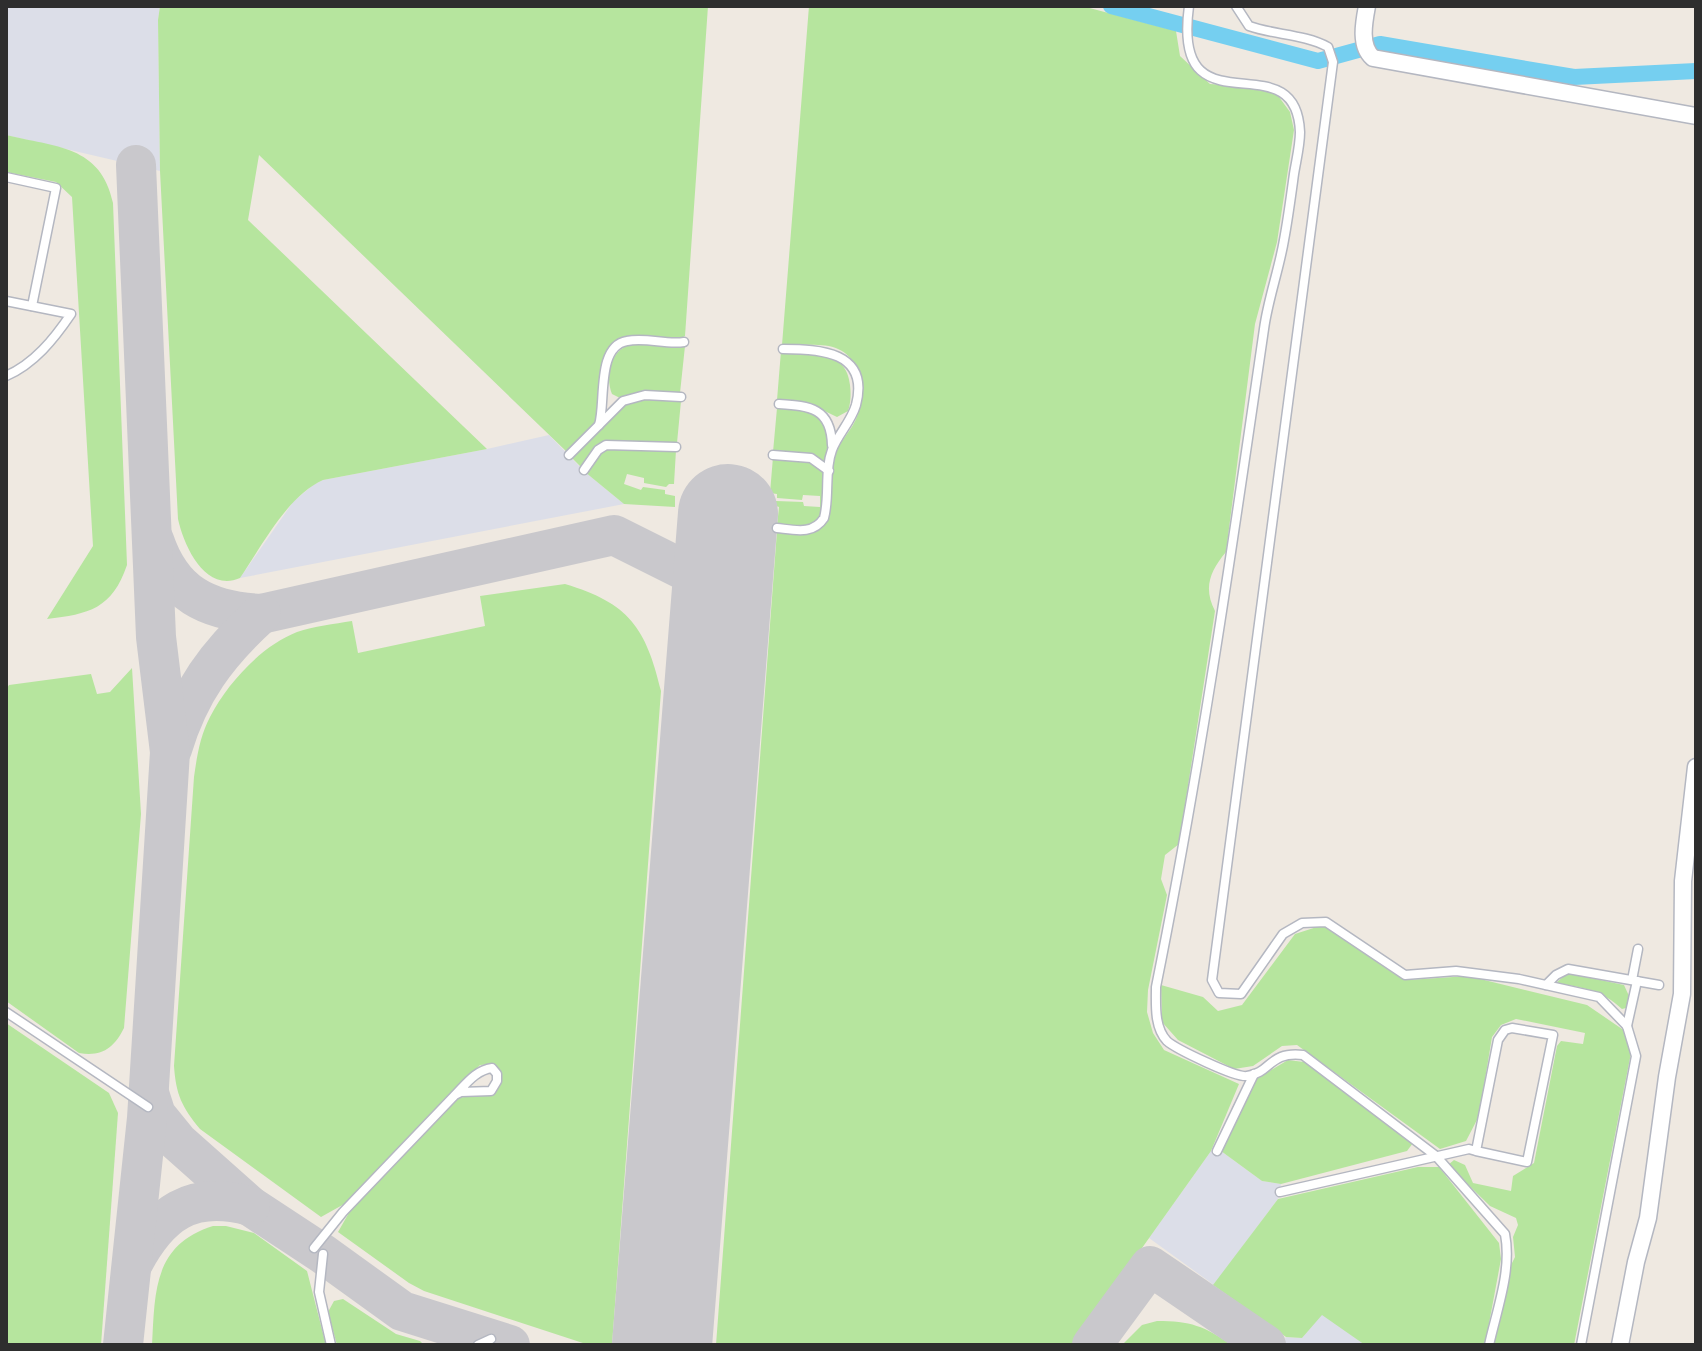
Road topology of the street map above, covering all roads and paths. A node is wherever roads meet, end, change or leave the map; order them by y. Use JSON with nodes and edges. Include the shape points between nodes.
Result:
{"nodes":[{"id":1,"x":1236,"y":6,"type":"edge"},
{"id":2,"x":1367,"y":6,"type":"edge"},
{"id":3,"x":1188,"y":10,"type":"edge"},
{"id":4,"x":1696,"y":116,"type":"edge"},
{"id":5,"x":6,"y":177,"type":"edge"},
{"id":6,"x":6,"y":301,"type":"edge"},
{"id":7,"x":32,"y":306,"type":"junction"},
{"id":8,"x":684,"y":342,"type":"dead end"},
{"id":9,"x":783,"y":349,"type":"dead end"},
{"id":10,"x":6,"y":376,"type":"edge"},
{"id":11,"x":681,"y":397,"type":"dead end"},
{"id":12,"x":779,"y":404,"type":"dead end"},
{"id":13,"x":599,"y":425,"type":"junction"},
{"id":14,"x":676,"y":447,"type":"dead end"},
{"id":15,"x":832,"y":448,"type":"junction"},
{"id":16,"x":569,"y":455,"type":"dead end"},
{"id":17,"x":773,"y":455,"type":"dead end"},
{"id":18,"x":584,"y":470,"type":"dead end"},
{"id":19,"x":829,"y":471,"type":"junction"},
{"id":20,"x":777,"y":528,"type":"dead end"},
{"id":21,"x":1696,"y":767,"type":"edge"},
{"id":22,"x":1638,"y":949,"type":"dead end"},
{"id":23,"x":1634,"y":981,"type":"junction"},
{"id":24,"x":1546,"y":985,"type":"junction"},
{"id":25,"x":1659,"y":985,"type":"dead end"},
{"id":26,"x":6,"y":1012,"type":"edge"},
{"id":27,"x":1627,"y":1026,"type":"junction"},
{"id":28,"x":1254,"y":1074,"type":"junction"},
{"id":29,"x":455,"y":1095,"type":"junction"},
{"id":30,"x":148,"y":1107,"type":"dead end"},
{"id":31,"x":1217,"y":1151,"type":"dead end"},
{"id":32,"x":1476,"y":1151,"type":"junction"},
{"id":33,"x":1436,"y":1156,"type":"junction"},
{"id":34,"x":1280,"y":1192,"type":"dead end"},
{"id":35,"x":314,"y":1248,"type":"dead end"},
{"id":36,"x":323,"y":1254,"type":"dead end"},
{"id":37,"x":491,"y":1339,"type":"dead end"},
{"id":38,"x":331,"y":1345,"type":"edge"},
{"id":39,"x":478,"y":1345,"type":"edge"},
{"id":40,"x":1489,"y":1345,"type":"edge"},
{"id":41,"x":1581,"y":1345,"type":"edge"},
{"id":42,"x":1620,"y":1345,"type":"edge"}],
"edges":[{"from":1,"to":24,"type":"lane","via":[[1249,26],[1314,40],[1328,47],[1333,62],[1212,980],[1219,993],[1241,994],[1283,934],[1302,923],[1326,922],[1405,975],[1456,971]]},
{"from":2,"to":4,"type":"street","via":[[1366,48],[1378,60]]},
{"from":3,"to":28,"type":"lane","via":[[1187,49],[1194,65],[1208,77],[1273,88],[1298,115],[1300,135],[1284,242],[1266,313],[1224,612],[1156,998],[1159,1027],[1168,1042],[1230,1074]]},
{"from":5,"to":7,"type":"lane","via":[[56,188]]},
{"from":6,"to":7,"type":"lane"},
{"from":7,"to":10,"type":"lane","via":[[71,314],[35,358]]},
{"from":8,"to":13,"type":"lane","via":[[630,340],[616,347],[604,369]]},
{"from":9,"to":15,"type":"lane","via":[[821,349],[851,367],[856,406]]},
{"from":11,"to":13,"type":"lane","via":[[635,396]]},
{"from":12,"to":15,"type":"lane","via":[[806,406],[824,416]]},
{"from":13,"to":16,"type":"lane"},
{"from":14,"to":18,"type":"lane","via":[[606,445]]},
{"from":15,"to":19,"type":"lane"},
{"from":17,"to":19,"type":"lane","via":[[811,458]]},
{"from":19,"to":20,"type":"lane","via":[[820,525],[808,530]]},
{"from":21,"to":42,"type":"street","via":[[1683,881],[1682,994],[1648,1218]]},
{"from":22,"to":23,"type":"lane"},
{"from":23,"to":24,"type":"lane","via":[[1568,969]]},
{"from":23,"to":25,"type":"lane"},
{"from":23,"to":27,"type":"lane"},
{"from":24,"to":27,"type":"lane","via":[[1599,997]]},
{"from":26,"to":30,"type":"lane"},
{"from":27,"to":41,"type":"lane","via":[[1636,1056]]},
{"from":28,"to":31,"type":"lane"},
{"from":28,"to":33,"type":"lane","via":[[1278,1057],[1303,1055]]},
{"from":29,"to":29,"type":"lane","via":[[482,1069],[492,1068],[497,1074],[491,1091]]},
{"from":29,"to":35,"type":"lane"},
{"from":32,"to":32,"type":"lane","via":[[1527,1162],[1553,1035],[1512,1028],[1498,1040]]},
{"from":32,"to":33,"type":"lane"},
{"from":33,"to":34,"type":"lane"},
{"from":33,"to":40,"type":"lane","via":[[1505,1234],[1506,1269]]},
{"from":36,"to":38,"type":"lane","via":[[319,1292]]},
{"from":37,"to":39,"type":"lane"}]}
